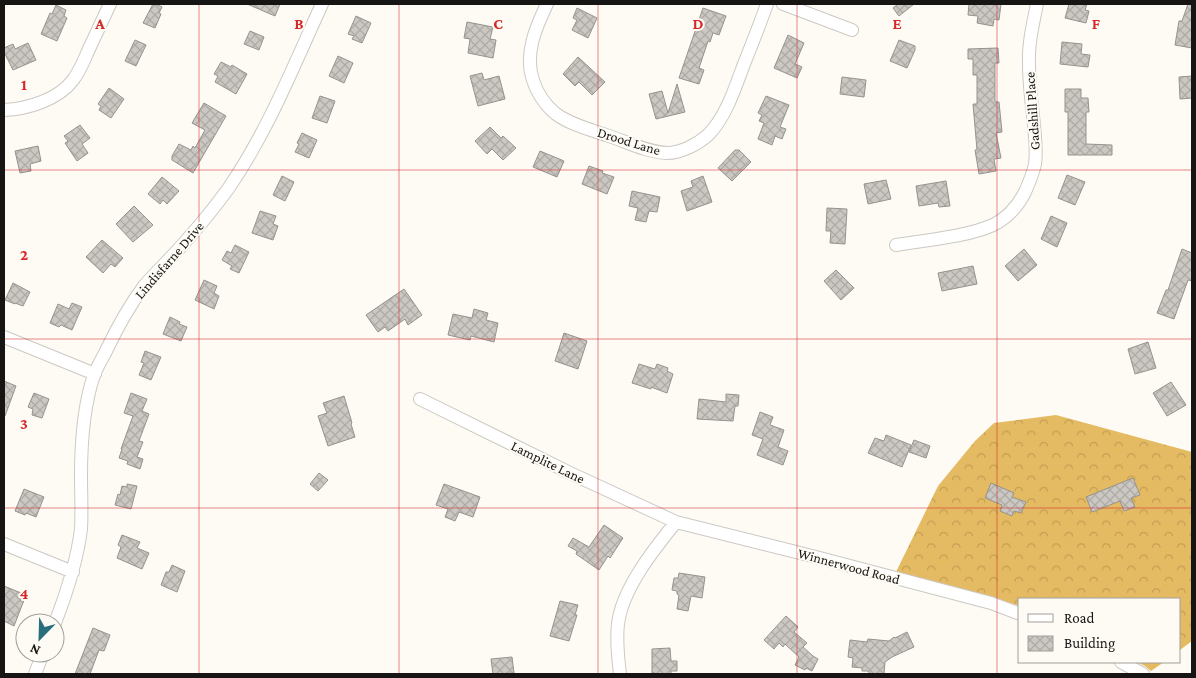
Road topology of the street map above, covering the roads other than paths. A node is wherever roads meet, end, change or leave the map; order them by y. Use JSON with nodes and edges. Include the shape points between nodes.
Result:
{"nodes":[{"id":1,"x":110,"y":4,"type":"edge"},
{"id":2,"x":322,"y":4,"type":"edge"},
{"id":3,"x":547,"y":4,"type":"edge"},
{"id":4,"x":767,"y":4,"type":"edge"},
{"id":5,"x":783,"y":4,"type":"edge"},
{"id":6,"x":1037,"y":4,"type":"edge"},
{"id":7,"x":852,"y":30,"type":"dead end"},
{"id":8,"x":4,"y":110,"type":"edge"},
{"id":9,"x":896,"y":245,"type":"dead end"},
{"id":10,"x":4,"y":337,"type":"edge"},
{"id":11,"x":95,"y":374,"type":"junction"},
{"id":12,"x":420,"y":399,"type":"dead end"},
{"id":13,"x":676,"y":522,"type":"junction"},
{"id":14,"x":4,"y":544,"type":"edge"},
{"id":15,"x":73,"y":572,"type":"junction"},
{"id":16,"x":59,"y":613,"type":"edge"},
{"id":17,"x":1018,"y":613,"type":"edge"},
{"id":18,"x":1123,"y":663,"type":"edge"},
{"id":19,"x":620,"y":674,"type":"edge"},
{"id":20,"x":1143,"y":674,"type":"edge"}],
"edges":[{"from":1,"to":8,"type":"street","via":[[82,64],[64,89],[39,103]]},
{"from":2,"to":11,"type":"street","name":"Lindisfarne Drive","via":[[273,113],[248,158],[209,214],[136,297]]},
{"from":3,"to":4,"type":"street","name":"Drood Lane","via":[[530,51],[530,62],[536,89],[549,107],[572,123],[669,153],[698,142],[717,123],[730,101]]},
{"from":5,"to":7,"type":"street"},
{"from":6,"to":9,"type":"street","name":"Gadshill Place","via":[[1029,46],[1035,163],[1022,198],[1002,220],[977,231]]},
{"from":10,"to":11,"type":"street"},
{"from":11,"to":15,"type":"street","name":"Lindisfarne Drive","via":[[82,448],[81,529]]},
{"from":12,"to":13,"type":"street","name":"Lamplite Lane"},
{"from":13,"to":17,"type":"street","name":"Winnerwood Road","via":[[982,600]]},
{"from":13,"to":19,"type":"street","via":[[647,561],[621,607],[617,644]]},
{"from":14,"to":15,"type":"street"},
{"from":15,"to":16,"type":"street","name":"Lindisfarne Drive"},
{"from":18,"to":20,"type":"street"}]}
